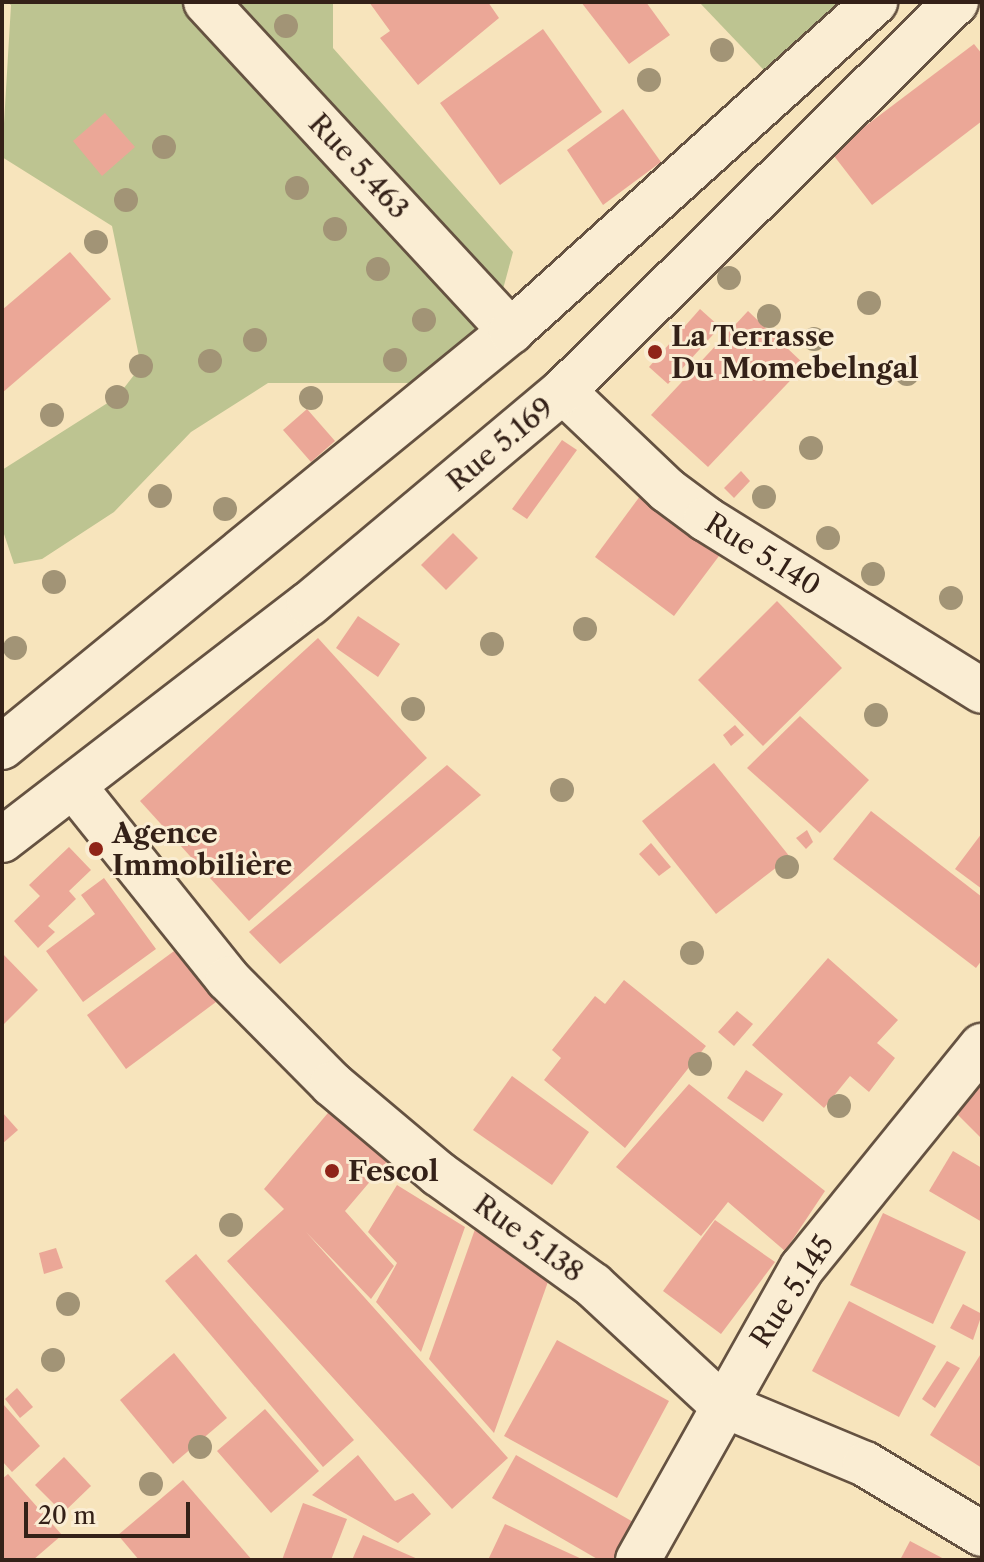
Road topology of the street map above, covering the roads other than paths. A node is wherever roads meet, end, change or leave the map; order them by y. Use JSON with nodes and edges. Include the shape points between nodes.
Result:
{"nodes":[{"id":1,"x":206,"y":2,"type":"edge"},
{"id":2,"x":875,"y":2,"type":"edge"},
{"id":3,"x":956,"y":2,"type":"edge"},
{"id":4,"x":511,"y":331,"type":"junction"},
{"id":5,"x":563,"y":391,"type":"junction"},
{"id":6,"x":982,"y":691,"type":"edge"},
{"id":7,"x":2,"y":747,"type":"edge"},
{"id":8,"x":75,"y":788,"type":"junction"},
{"id":9,"x":2,"y":840,"type":"edge"},
{"id":10,"x":982,"y":1046,"type":"edge"},
{"id":11,"x":721,"y":1404,"type":"junction"},
{"id":12,"x":982,"y":1534,"type":"edge"},
{"id":13,"x":638,"y":1560,"type":"edge"}],
"edges":[{"from":1,"to":4,"type":"street","name":"Rue 5.463"},
{"from":2,"to":4,"type":"street"},
{"from":3,"to":5,"type":"street","name":"Rue 5.169"},
{"from":4,"to":7,"type":"street"},
{"from":5,"to":6,"type":"street","name":"Rue 5.140","via":[[706,519]]},
{"from":5,"to":8,"type":"street","name":"Rue 5.169","via":[[309,604]]},
{"from":8,"to":9,"type":"street","name":"Rue 5.169"},
{"from":8,"to":11,"type":"street","name":"Rue 5.138","via":[[228,979],[332,1084],[439,1174],[593,1285]]},
{"from":10,"to":11,"type":"street","name":"Rue 5.145","via":[[802,1268]]},
{"from":11,"to":12,"type":"street","name":"Rue 5.138","via":[[865,1464]]},
{"from":11,"to":13,"type":"street","name":"Rue 5.145"}]}
